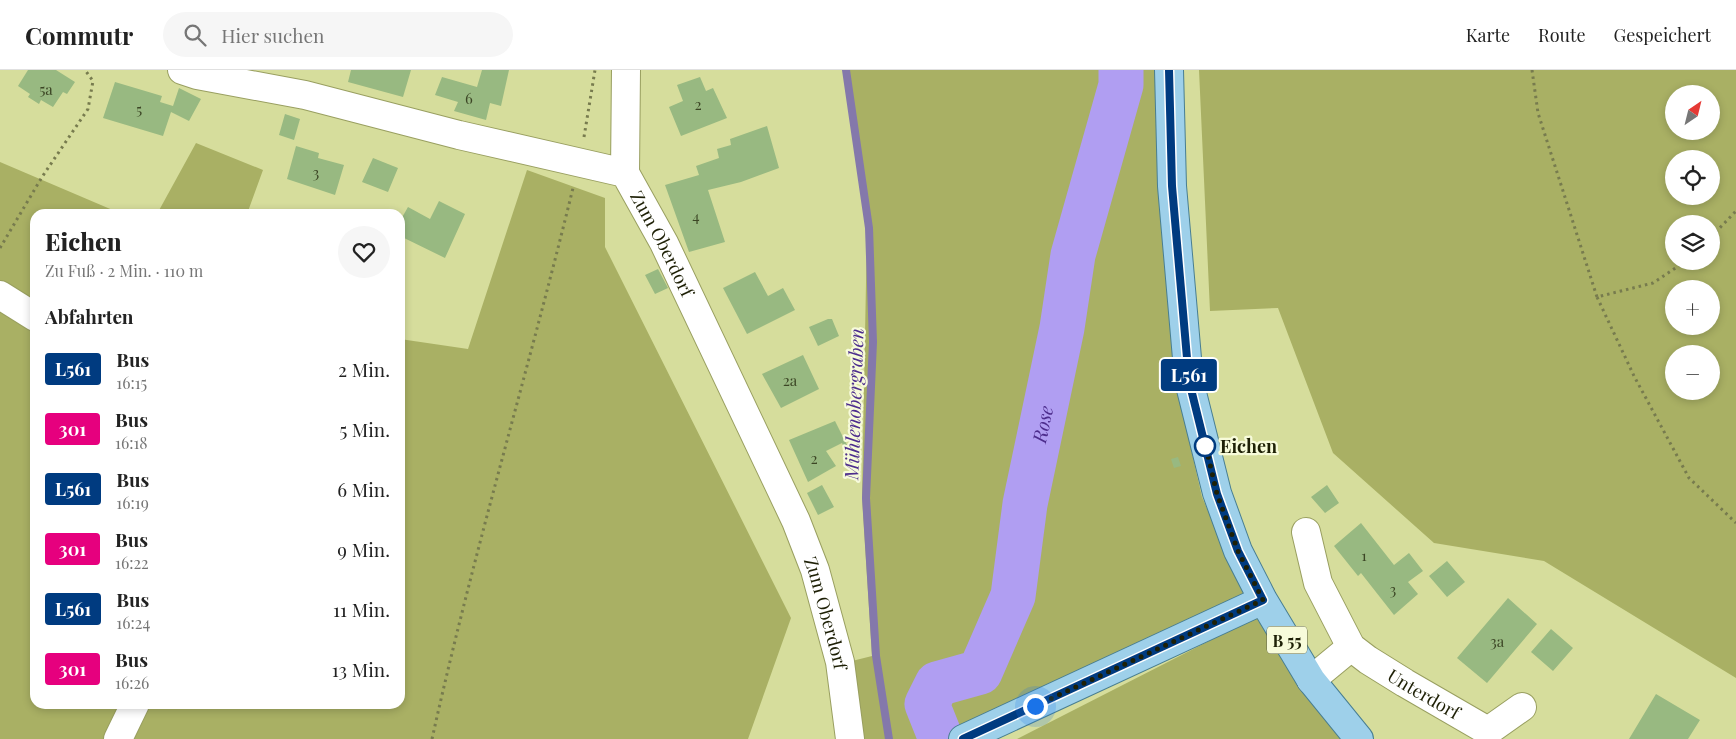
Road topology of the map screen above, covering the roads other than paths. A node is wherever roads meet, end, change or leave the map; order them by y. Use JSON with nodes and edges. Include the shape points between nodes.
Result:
{"nodes":[{"id":1,"x":182,"y":70,"type":"edge"},
{"id":2,"x":626,"y":70,"type":"edge"},
{"id":3,"x":1169,"y":70,"type":"edge"},
{"id":4,"x":625,"y":173,"type":"junction"},
{"id":5,"x":0,"y":295,"type":"edge"},
{"id":6,"x":30,"y":314,"type":"edge"},
{"id":7,"x":1306,"y":532,"type":"dead end"},
{"id":8,"x":1263,"y":600,"type":"junction"},
{"id":9,"x":1351,"y":647,"type":"junction"},
{"id":10,"x":1311,"y":680,"type":"junction"},
{"id":11,"x":1522,"y":707,"type":"dead end"},
{"id":12,"x":133,"y":709,"type":"edge"},
{"id":13,"x":973,"y":735,"type":"edge"},
{"id":14,"x":1496,"y":735,"type":"edge"},
{"id":15,"x":118,"y":739,"type":"edge"},
{"id":16,"x":850,"y":739,"type":"edge"},
{"id":17,"x":1359,"y":739,"type":"edge"}],
"edges":[{"from":1,"to":4,"type":"street","name":"Zum Oberdorf","via":[[305,96]]},
{"from":2,"to":4,"type":"street"},
{"from":3,"to":8,"type":"main road","number":"B 55","via":[[1172,186],[1189,381],[1217,494],[1238,551]]},
{"from":4,"to":16,"type":"street","name":"Zum Oberdorf","via":[[664,243],[796,522],[815,570],[840,662]]},
{"from":5,"to":6,"type":"street"},
{"from":7,"to":9,"type":"street","name":"Unterdorf","via":[[1318,583]]},
{"from":8,"to":10,"type":"main road","number":"B 55"},
{"from":8,"to":13,"type":"main road"},
{"from":9,"to":10,"type":"street"},
{"from":9,"to":14,"type":"street","name":"Unterdorf","via":[[1398,679]]},
{"from":10,"to":17,"type":"main road","number":"B 55"},
{"from":11,"to":14,"type":"street","name":"Unterdorf"},
{"from":12,"to":15,"type":"street"}]}
